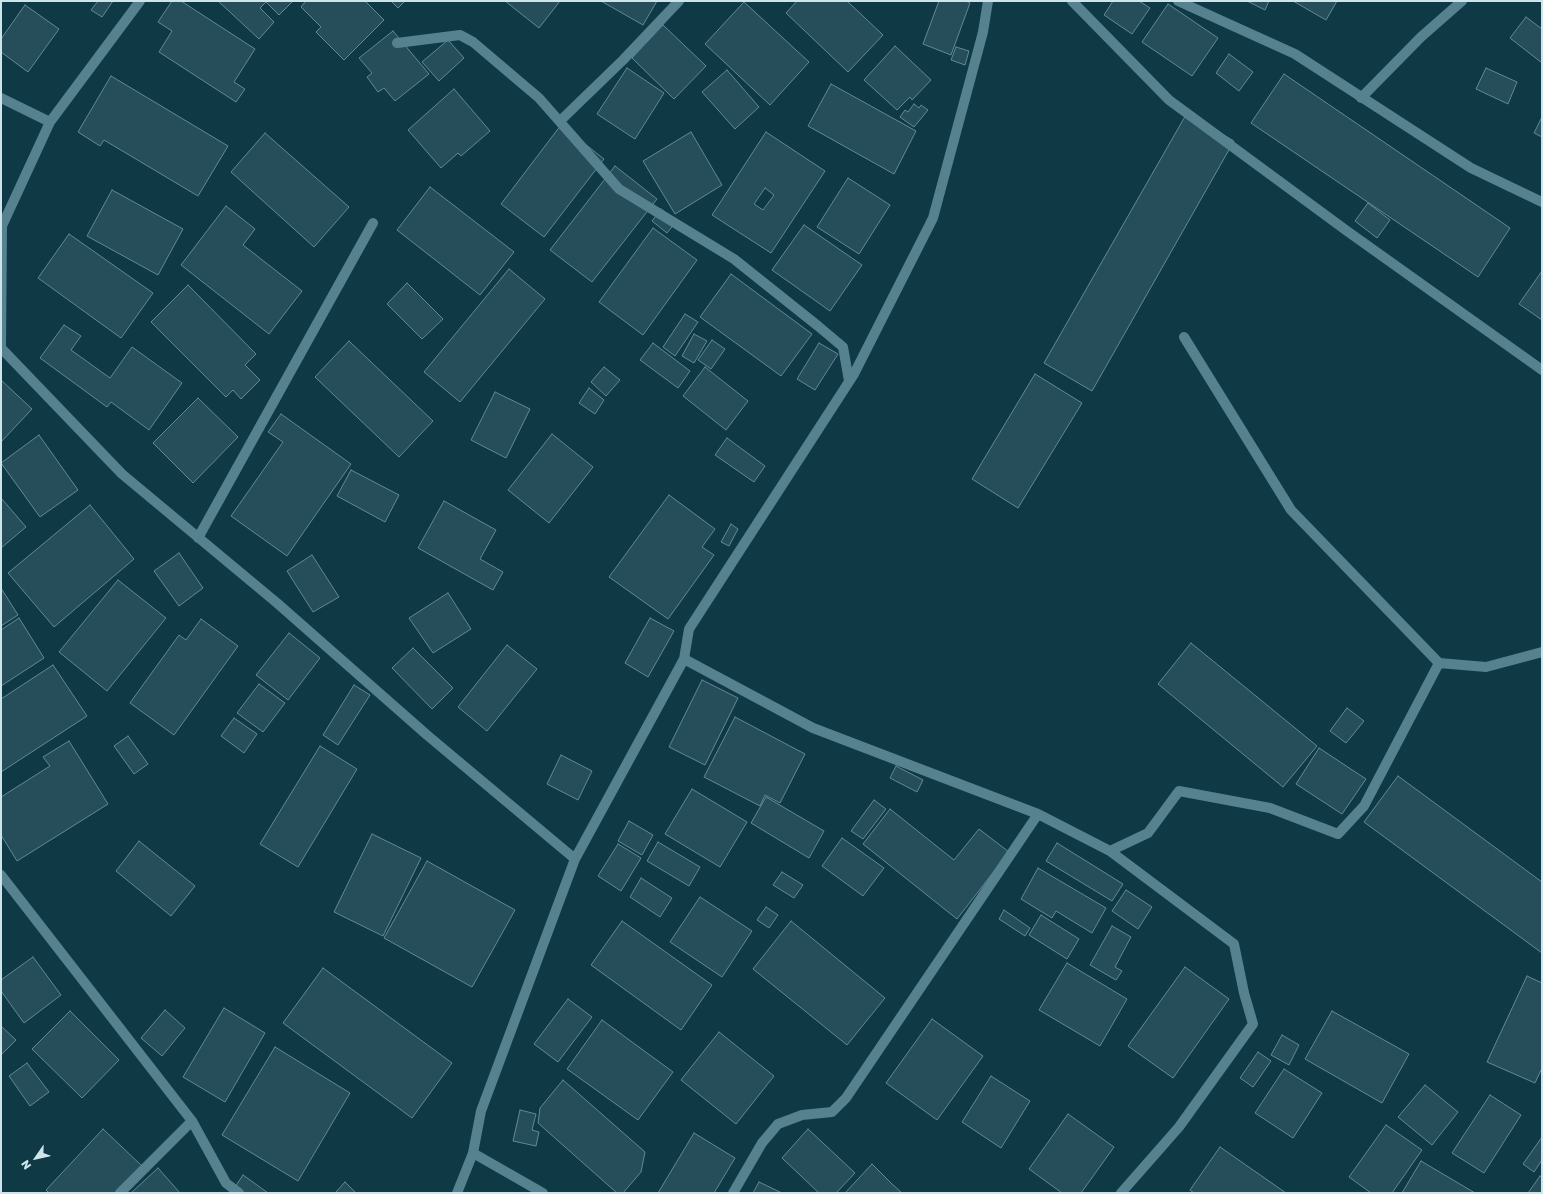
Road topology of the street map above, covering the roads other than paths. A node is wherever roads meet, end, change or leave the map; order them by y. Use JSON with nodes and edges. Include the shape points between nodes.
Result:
{"nodes":[{"id":1,"x":140,"y":1,"type":"edge"},
{"id":2,"x":679,"y":1,"type":"edge"},
{"id":3,"x":988,"y":1,"type":"edge"},
{"id":4,"x":1072,"y":1,"type":"edge"},
{"id":5,"x":1178,"y":1,"type":"edge"},
{"id":6,"x":1462,"y":1,"type":"edge"},
{"id":7,"x":397,"y":43,"type":"dead end"},
{"id":8,"x":1,"y":98,"type":"edge"},
{"id":9,"x":1361,"y":98,"type":"junction"},
{"id":10,"x":560,"y":121,"type":"junction"},
{"id":11,"x":50,"y":122,"type":"junction"},
{"id":12,"x":1542,"y":202,"type":"edge"},
{"id":13,"x":372,"y":223,"type":"dead end"},
{"id":14,"x":1184,"y":337,"type":"dead end"},
{"id":15,"x":1,"y":348,"type":"edge"},
{"id":16,"x":1542,"y":370,"type":"edge"},
{"id":17,"x":849,"y":381,"type":"junction"},
{"id":18,"x":198,"y":538,"type":"junction"},
{"id":19,"x":1542,"y":652,"type":"edge"},
{"id":20,"x":684,"y":658,"type":"junction"},
{"id":21,"x":1440,"y":663,"type":"junction"},
{"id":22,"x":1038,"y":814,"type":"junction"},
{"id":23,"x":1110,"y":851,"type":"junction"},
{"id":24,"x":575,"y":859,"type":"junction"},
{"id":25,"x":1,"y":875,"type":"edge"},
{"id":26,"x":192,"y":1121,"type":"junction"},
{"id":27,"x":473,"y":1153,"type":"junction"},
{"id":28,"x":120,"y":1193,"type":"edge"},
{"id":29,"x":239,"y":1193,"type":"edge"},
{"id":30,"x":457,"y":1193,"type":"edge"},
{"id":31,"x":543,"y":1193,"type":"edge"},
{"id":32,"x":733,"y":1193,"type":"edge"},
{"id":33,"x":1121,"y":1193,"type":"edge"}],
"edges":[{"from":1,"to":11,"type":"street"},
{"from":2,"to":10,"type":"street"},
{"from":3,"to":17,"type":"street","via":[[983,32],[932,218]]},
{"from":4,"to":16,"type":"street","via":[[1169,100]]},
{"from":5,"to":9,"type":"street","via":[[1295,54]]},
{"from":6,"to":9,"type":"street","via":[[1421,37]]},
{"from":7,"to":10,"type":"street","via":[[460,35],[474,42],[539,98]]},
{"from":8,"to":11,"type":"street"},
{"from":9,"to":12,"type":"street","via":[[1471,168]]},
{"from":10,"to":17,"type":"street","via":[[619,189],[734,259],[843,347]]},
{"from":11,"to":15,"type":"street","via":[[2,226]]},
{"from":13,"to":18,"type":"street"},
{"from":14,"to":21,"type":"street","via":[[1290,510]]},
{"from":15,"to":18,"type":"street","via":[[122,474]]},
{"from":17,"to":20,"type":"street","via":[[689,629]]},
{"from":18,"to":24,"type":"street"},
{"from":19,"to":21,"type":"street","via":[[1486,667]]},
{"from":20,"to":22,"type":"street","via":[[813,728]]},
{"from":20,"to":24,"type":"street"},
{"from":21,"to":23,"type":"street","via":[[1364,806],[1338,834],[1270,808],[1179,790],[1148,833]]},
{"from":22,"to":23,"type":"street"},
{"from":22,"to":32,"type":"street","via":[[846,1098],[832,1112],[802,1115],[778,1124],[762,1143]]},
{"from":23,"to":33,"type":"street","via":[[1234,944],[1253,1024],[1179,1127]]},
{"from":24,"to":27,"type":"street","via":[[481,1111]]},
{"from":25,"to":26,"type":"street"},
{"from":26,"to":28,"type":"street"},
{"from":26,"to":29,"type":"street","via":[[226,1183]]},
{"from":27,"to":30,"type":"street"},
{"from":27,"to":31,"type":"street"}]}
